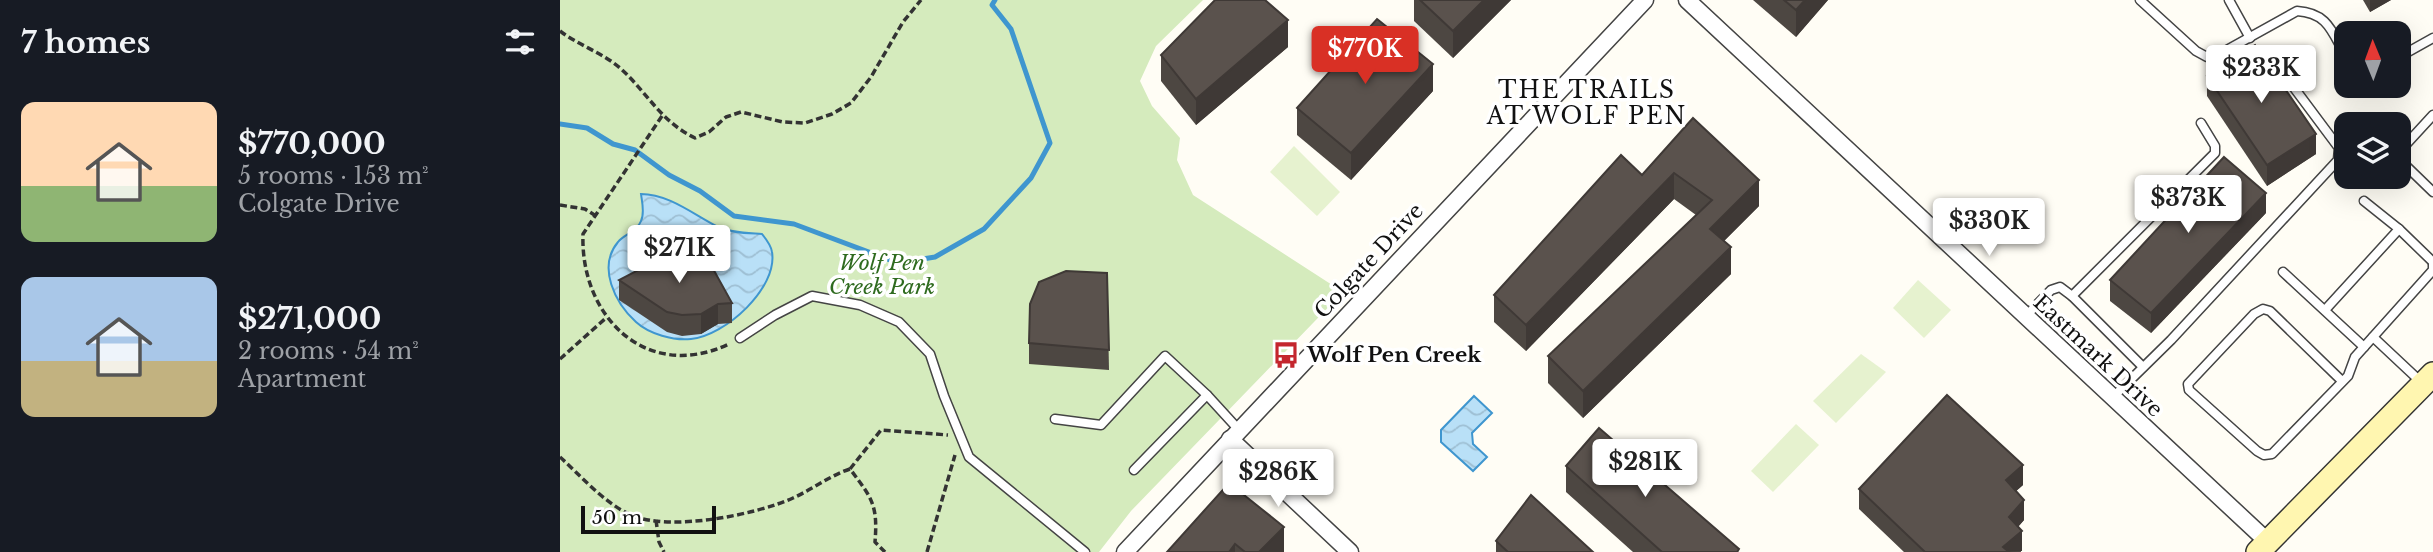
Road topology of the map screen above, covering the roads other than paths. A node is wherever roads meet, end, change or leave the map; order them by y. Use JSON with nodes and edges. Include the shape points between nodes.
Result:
{"nodes":[{"id":1,"x":1645,"y":0,"type":"edge"},
{"id":2,"x":1686,"y":0,"type":"edge"},
{"id":3,"x":2140,"y":0,"type":"edge"},
{"id":4,"x":2229,"y":0,"type":"edge"},
{"id":5,"x":2334,"y":36,"type":"edge"},
{"id":6,"x":2250,"y":38,"type":"junction"},
{"id":7,"x":2433,"y":38,"type":"edge"},
{"id":8,"x":2412,"y":50,"type":"edge"},
{"id":9,"x":2280,"y":68,"type":"dead end"},
{"id":10,"x":2433,"y":115,"type":"edge"},
{"id":11,"x":2201,"y":123,"type":"dead end"},
{"id":12,"x":2411,"y":139,"type":"edge"},
{"id":13,"x":2411,"y":171,"type":"edge"},
{"id":14,"x":2433,"y":192,"type":"edge"},
{"id":15,"x":2364,"y":201,"type":"dead end"},
{"id":16,"x":2399,"y":229,"type":"junction"},
{"id":17,"x":2432,"y":260,"type":"edge"},
{"id":18,"x":2283,"y":272,"type":"dead end"},
{"id":19,"x":2072,"y":296,"type":"junction"},
{"id":20,"x":2325,"y":310,"type":"junction"},
{"id":21,"x":2025,"y":317,"type":"junction"},
{"id":22,"x":2373,"y":337,"type":"junction"},
{"id":23,"x":740,"y":338,"type":"road end"},
{"id":24,"x":2364,"y":347,"type":"junction"},
{"id":25,"x":2143,"y":368,"type":"junction"},
{"id":26,"x":2428,"y":379,"type":"edge"},
{"id":27,"x":2342,"y":381,"type":"junction"},
{"id":28,"x":1207,"y":395,"type":"junction"},
{"id":29,"x":2112,"y":398,"type":"junction"},
{"id":30,"x":1055,"y":419,"type":"dead end"},
{"id":31,"x":1234,"y":434,"type":"junction"},
{"id":32,"x":1134,"y":470,"type":"dead end"},
{"id":33,"x":2266,"y":547,"type":"edge"},
{"id":34,"x":1085,"y":552,"type":"edge"},
{"id":35,"x":1125,"y":552,"type":"edge"},
{"id":36,"x":1350,"y":552,"type":"edge"}],
"edges":[{"from":1,"to":31,"type":"street","name":"Colgate Drive"},
{"from":2,"to":21,"type":"street","name":"Eastmark Drive"},
{"from":3,"to":6,"type":"lane","via":[[2207,57],[2216,57]]},
{"from":4,"to":6,"type":"lane"},
{"from":5,"to":6,"type":"lane","via":[[2324,19],[2297,10]]},
{"from":7,"to":8,"type":"lane"},
{"from":9,"to":25,"type":"lane","via":[[2339,148],[2338,160]]},
{"from":10,"to":12,"type":"lane"},
{"from":11,"to":19,"type":"lane","via":[[2215,153]]},
{"from":13,"to":14,"type":"lane"},
{"from":15,"to":16,"type":"lane"},
{"from":16,"to":17,"type":"lane"},
{"from":16,"to":20,"type":"lane"},
{"from":17,"to":22,"type":"lane","via":[[2433,270]]},
{"from":18,"to":20,"type":"lane"},
{"from":19,"to":21,"type":"lane","via":[[2060,287],[2051,290]]},
{"from":19,"to":25,"type":"lane"},
{"from":20,"to":24,"type":"lane"},
{"from":21,"to":29,"type":"street","name":"Eastmark Drive"},
{"from":22,"to":24,"type":"lane"},
{"from":22,"to":26,"type":"lane"},
{"from":23,"to":34,"type":"lane","via":[[812,296],[860,305],[899,322],[930,354],[969,457]]},
{"from":24,"to":27,"type":"lane"},
{"from":25,"to":29,"type":"lane"},
{"from":26,"to":33,"type":"main road"},
{"from":27,"to":27,"type":"lane","via":[[2263,309],[2188,384],[2189,390],[2264,455],[2272,454]]},
{"from":28,"to":30,"type":"lane","via":[[1164,356],[1101,425]]},
{"from":28,"to":31,"type":"lane"},
{"from":28,"to":32,"type":"lane"},
{"from":29,"to":33,"type":"street","name":"Eastmark Drive"},
{"from":31,"to":35,"type":"street","name":"Colgate Drive"},
{"from":31,"to":36,"type":"street"}]}
